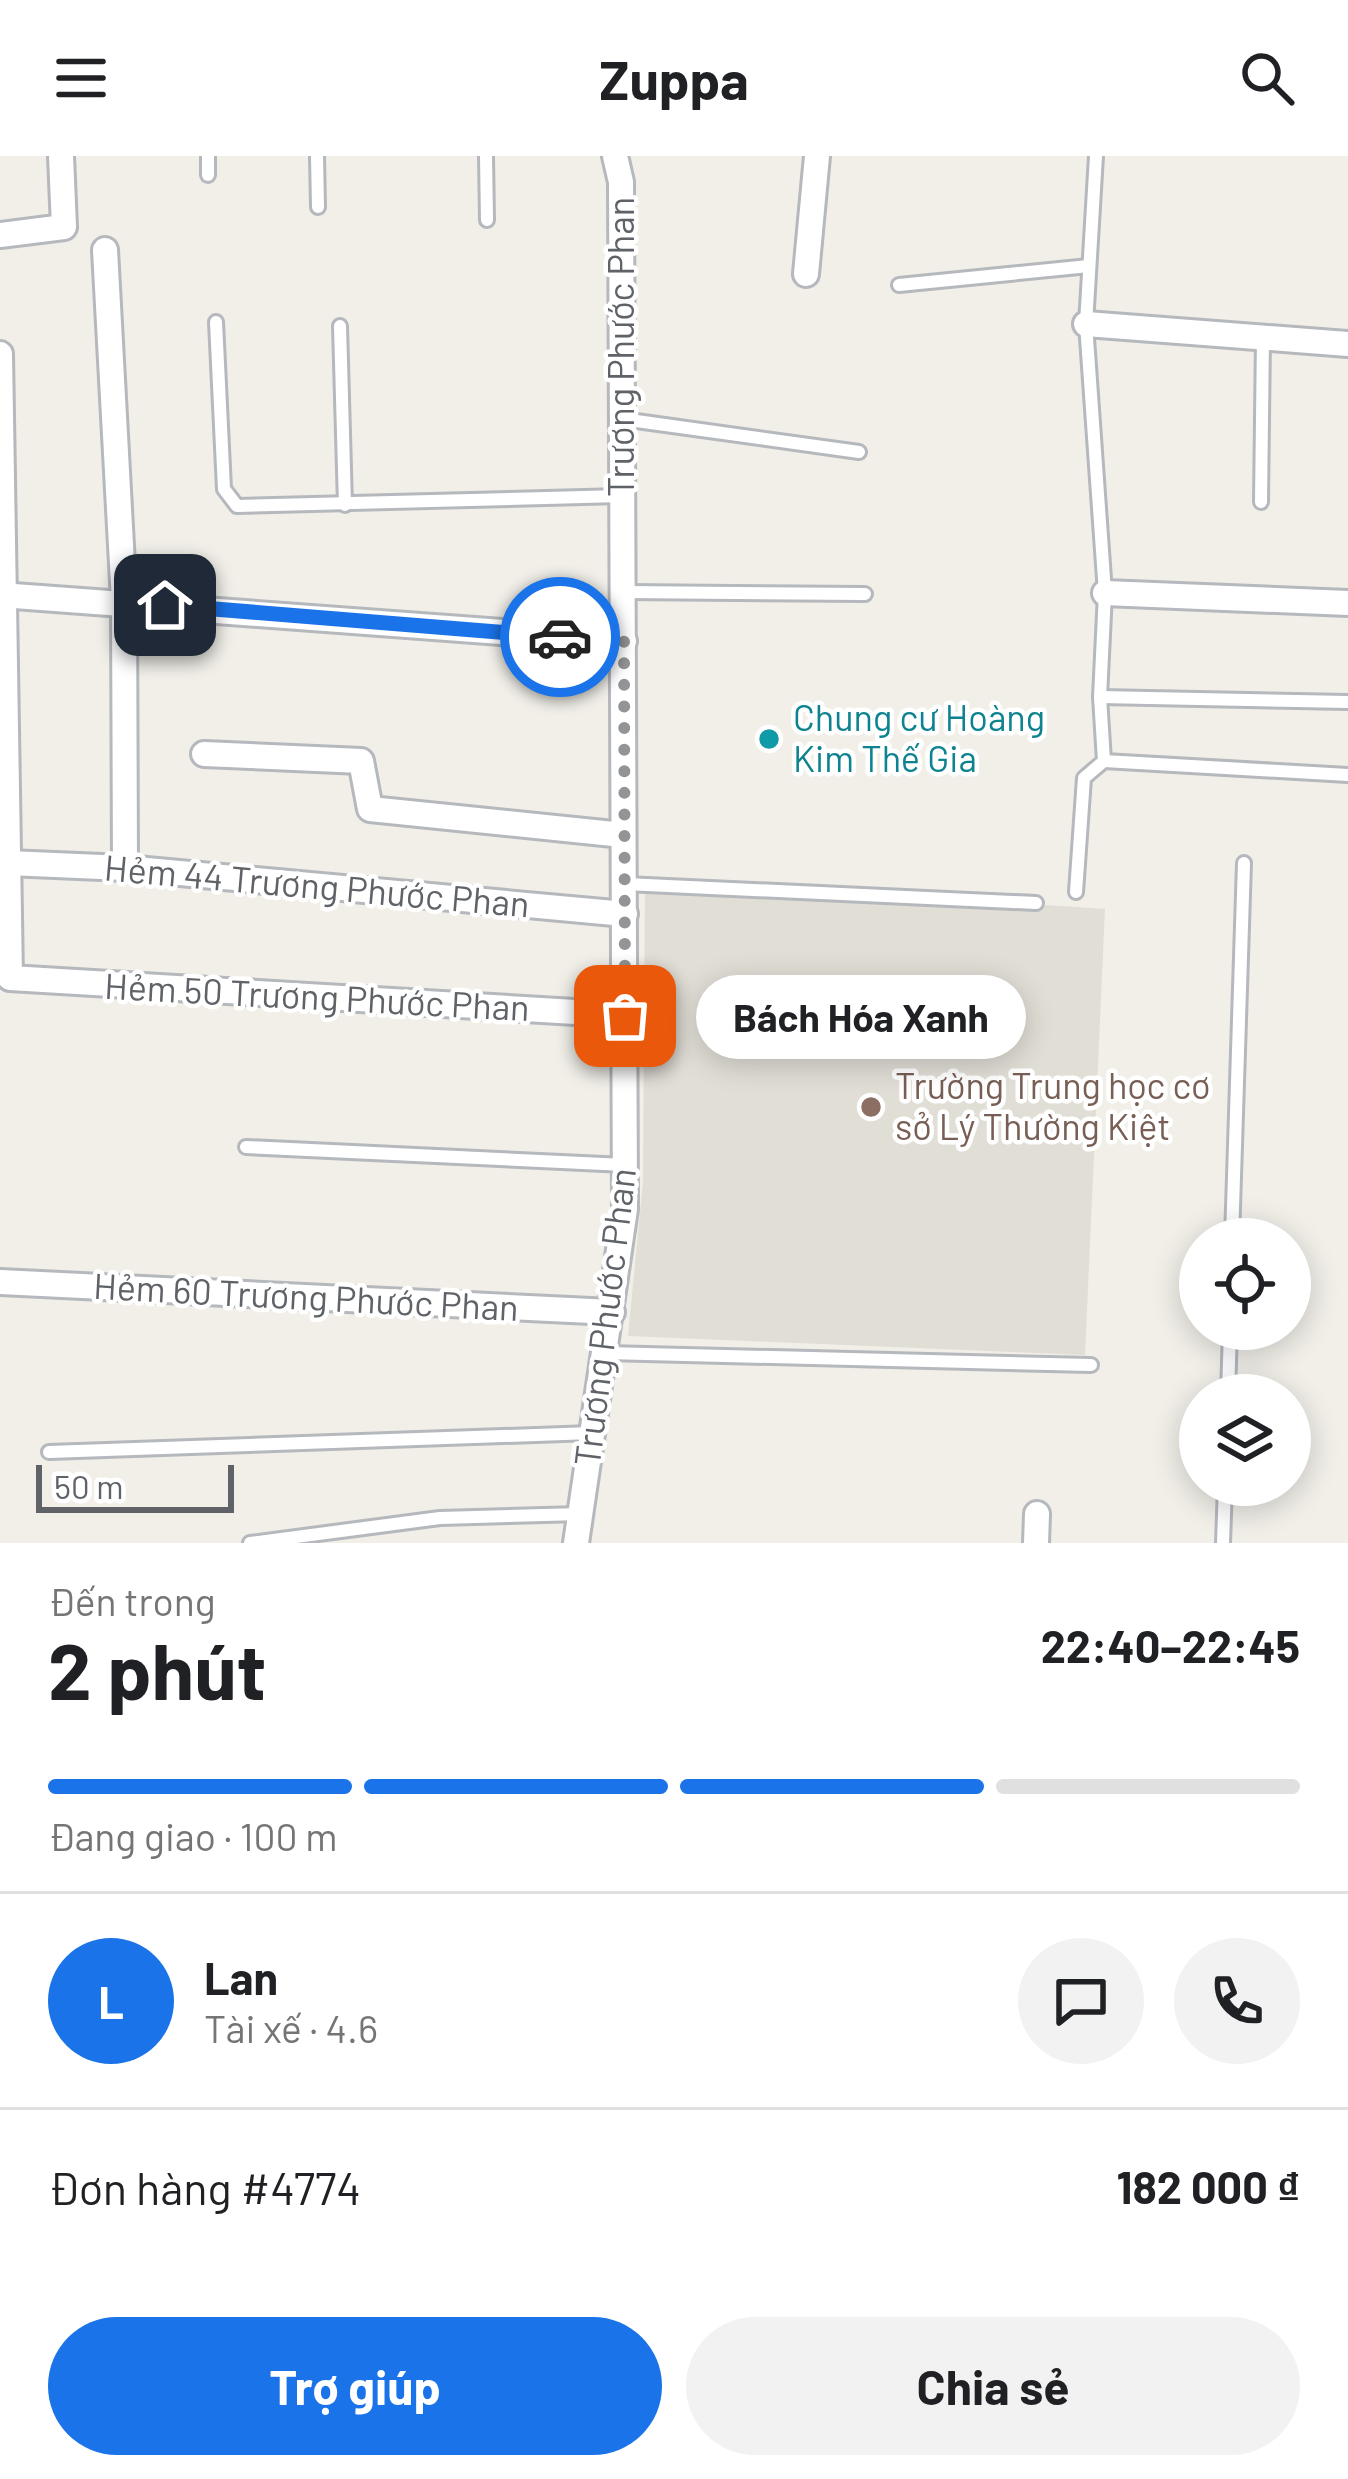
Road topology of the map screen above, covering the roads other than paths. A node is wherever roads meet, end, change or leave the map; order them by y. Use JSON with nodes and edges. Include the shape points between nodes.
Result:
{"nodes":[{"id":1,"x":61,"y":156,"type":"edge"},
{"id":2,"x":208,"y":156,"type":"edge"},
{"id":3,"x":317,"y":156,"type":"edge"},
{"id":4,"x":486,"y":156,"type":"edge"},
{"id":5,"x":615,"y":156,"type":"edge"},
{"id":6,"x":817,"y":156,"type":"edge"},
{"id":7,"x":1096,"y":156,"type":"edge"},
{"id":8,"x":208,"y":175,"type":"dead end"},
{"id":9,"x":318,"y":207,"type":"dead end"},
{"id":10,"x":488,"y":220,"type":"dead end"},
{"id":11,"x":0,"y":235,"type":"edge"},
{"id":12,"x":105,"y":250,"type":"dead end"},
{"id":13,"x":1090,"y":266,"type":"junction"},
{"id":14,"x":806,"y":274,"type":"dead end"},
{"id":15,"x":899,"y":285,"type":"dead end"},
{"id":16,"x":216,"y":322,"type":"dead end"},
{"id":17,"x":1086,"y":325,"type":"junction"},
{"id":18,"x":340,"y":326,"type":"dead end"},
{"id":19,"x":1263,"y":334,"type":"junction"},
{"id":20,"x":1348,"y":344,"type":"edge"},
{"id":21,"x":0,"y":354,"type":"edge"},
{"id":22,"x":622,"y":419,"type":"junction"},
{"id":23,"x":859,"y":452,"type":"dead end"},
{"id":24,"x":622,"y":496,"type":"junction"},
{"id":25,"x":1261,"y":502,"type":"dead end"},
{"id":26,"x":345,"y":506,"type":"junction"},
{"id":27,"x":623,"y":592,"type":"junction"},
{"id":28,"x":1105,"y":593,"type":"junction"},
{"id":29,"x":3,"y":595,"type":"edge"},
{"id":30,"x":866,"y":595,"type":"dead end"},
{"id":31,"x":124,"y":602,"type":"junction"},
{"id":32,"x":1348,"y":603,"type":"edge"},
{"id":33,"x":624,"y":641,"type":"junction"},
{"id":34,"x":1100,"y":697,"type":"junction"},
{"id":35,"x":1348,"y":702,"type":"edge"},
{"id":36,"x":204,"y":754,"type":"dead end"},
{"id":37,"x":1097,"y":764,"type":"junction"},
{"id":38,"x":1348,"y":775,"type":"edge"},
{"id":39,"x":623,"y":836,"type":"junction"},
{"id":40,"x":8,"y":863,"type":"junction"},
{"id":41,"x":1244,"y":863,"type":"dead end"},
{"id":42,"x":125,"y":868,"type":"junction"},
{"id":43,"x":625,"y":884,"type":"junction"},
{"id":44,"x":1076,"y":892,"type":"dead end"},
{"id":45,"x":1036,"y":903,"type":"dead end"},
{"id":46,"x":626,"y":914,"type":"junction"},
{"id":47,"x":625,"y":1016,"type":"junction"},
{"id":48,"x":246,"y":1147,"type":"dead end"},
{"id":49,"x":625,"y":1165,"type":"junction"},
{"id":50,"x":1233,"y":1218,"type":"edge"},
{"id":51,"x":0,"y":1282,"type":"edge"},
{"id":52,"x":612,"y":1312,"type":"junction"},
{"id":53,"x":606,"y":1353,"type":"junction"},
{"id":54,"x":1091,"y":1365,"type":"dead end"},
{"id":55,"x":593,"y":1432,"type":"junction"},
{"id":56,"x":49,"y":1452,"type":"dead end"},
{"id":57,"x":1224,"y":1506,"type":"edge"},
{"id":58,"x":581,"y":1514,"type":"junction"},
{"id":59,"x":1036,"y":1514,"type":"dead end"},
{"id":60,"x":250,"y":1543,"type":"edge"},
{"id":61,"x":576,"y":1543,"type":"edge"},
{"id":62,"x":1036,"y":1543,"type":"edge"},
{"id":63,"x":1223,"y":1543,"type":"edge"}],
"edges":[{"from":1,"to":11,"type":"street","via":[[64,227]]},
{"from":2,"to":8,"type":"lane"},
{"from":3,"to":9,"type":"lane"},
{"from":4,"to":10,"type":"lane"},
{"from":5,"to":22,"type":"street","name":"Trương Phước Phan"},
{"from":6,"to":14,"type":"street"},
{"from":7,"to":13,"type":"lane"},
{"from":12,"to":31,"type":"street"},
{"from":13,"to":15,"type":"lane"},
{"from":13,"to":17,"type":"lane"},
{"from":16,"to":26,"type":"lane","via":[[224,489],[237,506]]},
{"from":17,"to":19,"type":"street"},
{"from":17,"to":28,"type":"lane"},
{"from":18,"to":26,"type":"lane"},
{"from":19,"to":20,"type":"street"},
{"from":19,"to":25,"type":"lane"},
{"from":21,"to":29,"type":"street"},
{"from":22,"to":23,"type":"lane"},
{"from":22,"to":24,"type":"street","name":"Trương Phước Phan"},
{"from":24,"to":26,"type":"lane"},
{"from":24,"to":27,"type":"street","name":"Trương Phước Phan"},
{"from":27,"to":30,"type":"lane"},
{"from":27,"to":33,"type":"street","name":"Trương Phước Phan"},
{"from":28,"to":32,"type":"street"},
{"from":28,"to":34,"type":"lane"},
{"from":29,"to":31,"type":"street"},
{"from":29,"to":40,"type":"street"},
{"from":31,"to":33,"type":"street"},
{"from":31,"to":42,"type":"street"},
{"from":33,"to":39,"type":"street","name":"Trương Phước Phan"},
{"from":34,"to":35,"type":"lane"},
{"from":34,"to":37,"type":"lane"},
{"from":36,"to":39,"type":"street","via":[[361,761],[370,809]]},
{"from":37,"to":38,"type":"lane"},
{"from":37,"to":44,"type":"lane","via":[[1084,778]]},
{"from":39,"to":43,"type":"street","name":"Trương Phước Phan"},
{"from":40,"to":42,"type":"street","name":"Hẻm 44 Trương Phước Phan"},
{"from":40,"to":47,"type":"street","name":"Hẻm 50 Trương Phước Phan","via":[[10,978]]},
{"from":41,"to":50,"type":"lane"},
{"from":42,"to":46,"type":"street","name":"Hẻm 44 Trương Phước Phan"},
{"from":43,"to":45,"type":"lane"},
{"from":43,"to":46,"type":"street","name":"Trương Phước Phan"},
{"from":46,"to":47,"type":"street","name":"Trương Phước Phan"},
{"from":47,"to":49,"type":"street","name":"Trương Phước Phan"},
{"from":48,"to":49,"type":"lane"},
{"from":49,"to":52,"type":"street","name":"Trương Phước Phan"},
{"from":51,"to":52,"type":"street","name":"Hẻm 60 Trương Phước Phan"},
{"from":52,"to":53,"type":"street","name":"Trương Phước Phan"},
{"from":53,"to":54,"type":"lane"},
{"from":53,"to":55,"type":"street","name":"Trương Phước Phan"},
{"from":55,"to":56,"type":"lane"},
{"from":55,"to":58,"type":"street","name":"Trương Phước Phan"},
{"from":57,"to":63,"type":"lane"},
{"from":58,"to":60,"type":"lane","via":[[440,1518]]},
{"from":58,"to":61,"type":"street","name":"Trương Phước Phan"},
{"from":59,"to":62,"type":"street"}]}
